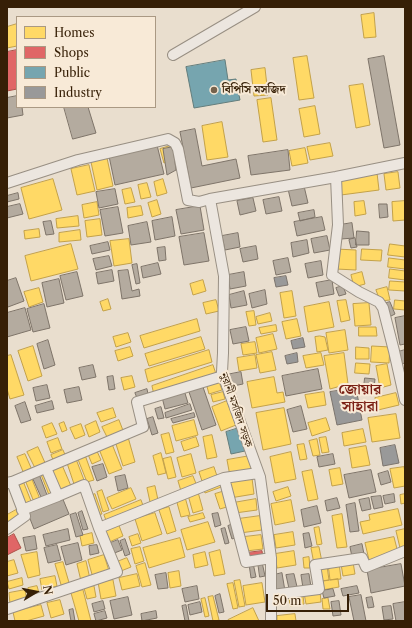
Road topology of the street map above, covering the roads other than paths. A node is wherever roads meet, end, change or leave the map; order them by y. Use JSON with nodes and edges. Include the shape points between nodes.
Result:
{"nodes":[{"id":1,"x":255,"y":7,"type":"edge"},
{"id":2,"x":173,"y":55,"type":"dead end"},
{"id":3,"x":405,"y":163,"type":"edge"},
{"id":4,"x":336,"y":177,"type":"junction"},
{"id":5,"x":7,"y":183,"type":"edge"},
{"id":6,"x":210,"y":199,"type":"junction"},
{"id":7,"x":223,"y":376,"type":"junction"},
{"id":8,"x":405,"y":400,"type":"edge"},
{"id":9,"x":46,"y":468,"type":"junction"},
{"id":10,"x":258,"y":473,"type":"junction"},
{"id":11,"x":224,"y":478,"type":"junction"},
{"id":12,"x":9,"y":483,"type":"edge"},
{"id":13,"x":58,"y":496,"type":"junction"},
{"id":14,"x":22,"y":510,"type":"junction"},
{"id":15,"x":99,"y":528,"type":"junction"},
{"id":16,"x":7,"y":529,"type":"edge"},
{"id":17,"x":405,"y":551,"type":"edge"},
{"id":18,"x":271,"y":558,"type":"junction"},
{"id":19,"x":272,"y":595,"type":"junction"},
{"id":20,"x":7,"y":609,"type":"edge"},
{"id":21,"x":271,"y":621,"type":"edge"}],
"edges":[{"from":1,"to":2,"type":"street"},
{"from":3,"to":4,"type":"street"},
{"from":4,"to":6,"type":"street"},
{"from":4,"to":8,"type":"street","via":[[338,225],[332,275],[379,302],[383,308]]},
{"from":5,"to":6,"type":"street","via":[[78,160],[168,139],[175,143],[178,150],[188,200],[199,202]]},
{"from":6,"to":7,"type":"street","name":"নুরানী মসজিদ সড়ক","via":[[224,276]]},
{"from":7,"to":9,"type":"street","via":[[137,402],[143,427]]},
{"from":7,"to":10,"type":"street","name":"নুরানী মসজিদ সড়ক"},
{"from":9,"to":12,"type":"street"},
{"from":9,"to":13,"type":"street"},
{"from":10,"to":11,"type":"street"},
{"from":10,"to":18,"type":"street","name":"নুরানী মসজিদ সড়ক"},
{"from":11,"to":15,"type":"street"},
{"from":11,"to":18,"type":"street","via":[[246,562]]},
{"from":12,"to":14,"type":"street"},
{"from":13,"to":14,"type":"street"},
{"from":13,"to":15,"type":"street","via":[[84,485]]},
{"from":14,"to":16,"type":"street","via":[[25,516]]},
{"from":15,"to":20,"type":"street","via":[[117,572]]},
{"from":17,"to":19,"type":"street","via":[[366,567],[362,558],[315,565],[319,589]]},
{"from":18,"to":19,"type":"street","name":"নুরানী মসজিদ সড়ক"},
{"from":19,"to":21,"type":"street","name":"নুরানী মসজিদ সড়ক"}]}
